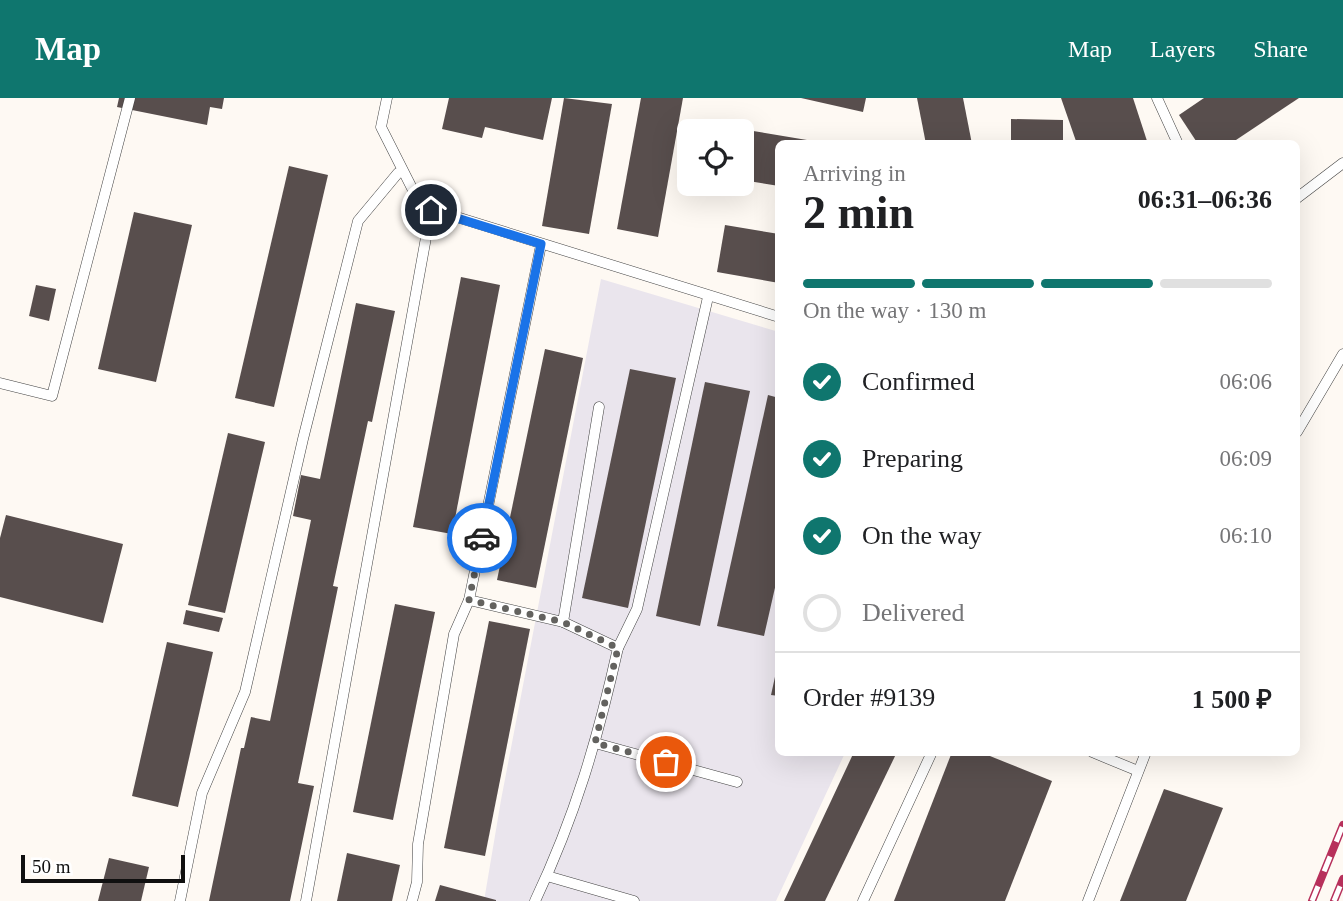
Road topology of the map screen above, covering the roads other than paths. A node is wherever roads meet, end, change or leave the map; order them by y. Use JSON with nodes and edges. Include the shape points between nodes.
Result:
{"nodes":[{"id":1,"x":130,"y":98,"type":"edge"},
{"id":2,"x":387,"y":98,"type":"edge"},
{"id":3,"x":1157,"y":98,"type":"edge"},
{"id":4,"x":1176,"y":140,"type":"edge"},
{"id":5,"x":1343,"y":163,"type":"edge"},
{"id":6,"x":398,"y":173,"type":"dead end"},
{"id":7,"x":1300,"y":196,"type":"edge"},
{"id":8,"x":431,"y":210,"type":"junction"},
{"id":9,"x":541,"y":244,"type":"junction"},
{"id":10,"x":708,"y":297,"type":"junction"},
{"id":11,"x":775,"y":316,"type":"edge"},
{"id":12,"x":1343,"y":354,"type":"edge"},
{"id":13,"x":0,"y":383,"type":"edge"},
{"id":14,"x":599,"y":407,"type":"dead end"},
{"id":15,"x":1300,"y":427,"type":"edge"},
{"id":16,"x":469,"y":600,"type":"junction"},
{"id":17,"x":563,"y":622,"type":"junction"},
{"id":18,"x":618,"y":648,"type":"junction"},
{"id":19,"x":595,"y":743,"type":"junction"},
{"id":20,"x":930,"y":756,"type":"edge"},
{"id":21,"x":1102,"y":756,"type":"edge"},
{"id":22,"x":1144,"y":756,"type":"edge"},
{"id":23,"x":1138,"y":771,"type":"junction"},
{"id":24,"x":737,"y":782,"type":"dead end"},
{"id":25,"x":547,"y":876,"type":"junction"},
{"id":26,"x":180,"y":901,"type":"edge"},
{"id":27,"x":306,"y":901,"type":"edge"},
{"id":28,"x":412,"y":901,"type":"edge"},
{"id":29,"x":535,"y":901,"type":"edge"},
{"id":30,"x":634,"y":901,"type":"edge"},
{"id":31,"x":863,"y":901,"type":"edge"},
{"id":32,"x":1088,"y":901,"type":"edge"}],
"edges":[{"from":1,"to":13,"type":"lane","via":[[52,396]]},
{"from":2,"to":8,"type":"lane","via":[[381,127],[421,206]]},
{"from":3,"to":4,"type":"lane"},
{"from":5,"to":7,"type":"lane"},
{"from":6,"to":26,"type":"lane","via":[[358,221],[245,692],[202,793]]},
{"from":8,"to":9,"type":"lane"},
{"from":8,"to":27,"type":"lane"},
{"from":9,"to":10,"type":"lane"},
{"from":9,"to":16,"type":"lane"},
{"from":10,"to":11,"type":"lane"},
{"from":10,"to":18,"type":"lane","via":[[637,609]]},
{"from":12,"to":15,"type":"lane"},
{"from":14,"to":17,"type":"lane"},
{"from":16,"to":17,"type":"lane"},
{"from":16,"to":28,"type":"lane","via":[[454,634]]},
{"from":17,"to":18,"type":"lane"},
{"from":18,"to":19,"type":"lane"},
{"from":19,"to":24,"type":"lane"},
{"from":19,"to":25,"type":"lane"},
{"from":20,"to":31,"type":"lane"},
{"from":21,"to":23,"type":"lane"},
{"from":22,"to":23,"type":"lane"},
{"from":23,"to":32,"type":"lane"},
{"from":25,"to":29,"type":"lane"},
{"from":25,"to":30,"type":"lane"}]}
